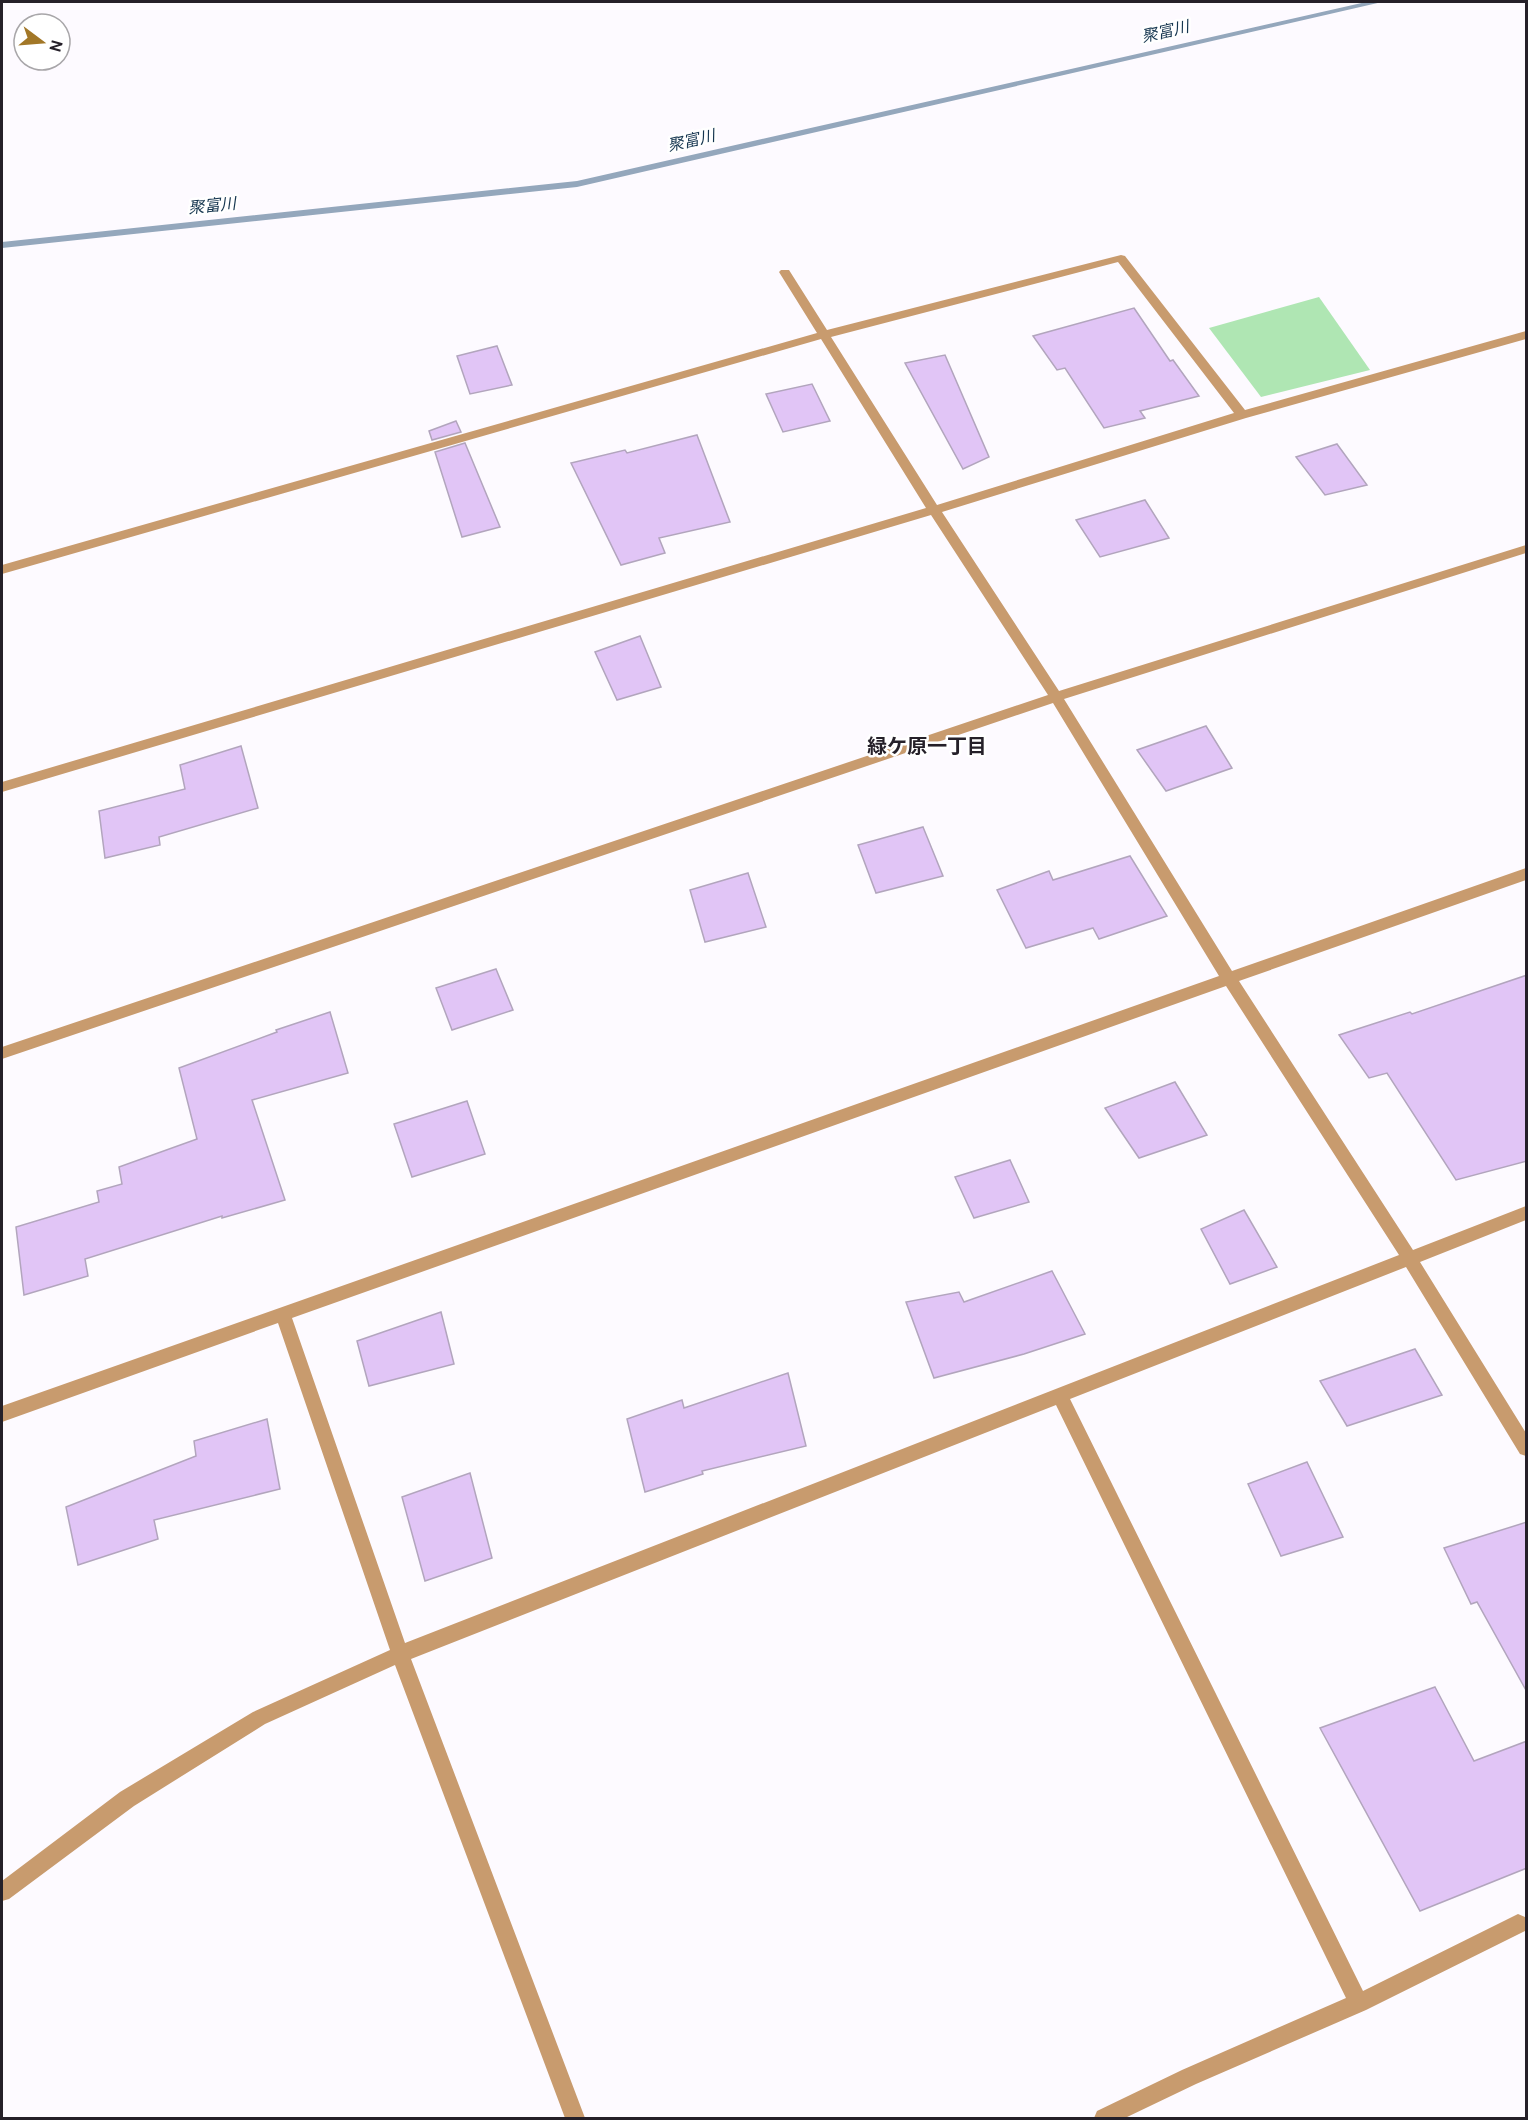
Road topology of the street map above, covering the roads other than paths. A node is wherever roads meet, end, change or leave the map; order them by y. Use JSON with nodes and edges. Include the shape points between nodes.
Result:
{"nodes":[{"id":1,"x":785,"y":272,"type":"dead end"},
{"id":2,"x":823,"y":335,"type":"junction"},
{"id":3,"x":1527,"y":336,"type":"edge"},
{"id":4,"x":1242,"y":416,"type":"junction"},
{"id":5,"x":934,"y":510,"type":"junction"},
{"id":6,"x":1527,"y":549,"type":"edge"},
{"id":7,"x":2,"y":569,"type":"edge"},
{"id":8,"x":1056,"y":697,"type":"junction"},
{"id":9,"x":2,"y":787,"type":"edge"},
{"id":10,"x":1527,"y":874,"type":"edge"},
{"id":11,"x":1229,"y":979,"type":"junction"},
{"id":12,"x":2,"y":1053,"type":"edge"},
{"id":13,"x":1527,"y":1213,"type":"edge"},
{"id":14,"x":1410,"y":1259,"type":"junction"},
{"id":15,"x":283,"y":1314,"type":"junction"},
{"id":16,"x":1059,"y":1395,"type":"junction"},
{"id":17,"x":2,"y":1414,"type":"edge"},
{"id":18,"x":1527,"y":1448,"type":"edge"},
{"id":19,"x":400,"y":1654,"type":"junction"},
{"id":20,"x":2,"y":1892,"type":"edge"},
{"id":21,"x":1518,"y":1924,"type":"dead end"},
{"id":22,"x":1359,"y":2003,"type":"junction"},
{"id":23,"x":575,"y":2118,"type":"edge"},
{"id":24,"x":1104,"y":2118,"type":"edge"}],
"edges":[{"from":1,"to":2,"type":"street"},
{"from":2,"to":4,"type":"street","via":[[1121,258]]},
{"from":2,"to":5,"type":"street"},
{"from":2,"to":7,"type":"street"},
{"from":3,"to":4,"type":"street"},
{"from":4,"to":5,"type":"street"},
{"from":5,"to":8,"type":"street"},
{"from":5,"to":9,"type":"street"},
{"from":6,"to":8,"type":"street"},
{"from":8,"to":11,"type":"street"},
{"from":8,"to":12,"type":"street"},
{"from":10,"to":11,"type":"street"},
{"from":11,"to":14,"type":"street"},
{"from":11,"to":15,"type":"street"},
{"from":13,"to":14,"type":"street"},
{"from":14,"to":16,"type":"street"},
{"from":14,"to":18,"type":"street"},
{"from":15,"to":17,"type":"street"},
{"from":15,"to":19,"type":"street"},
{"from":16,"to":19,"type":"street"},
{"from":16,"to":22,"type":"street"},
{"from":19,"to":20,"type":"street","via":[[259,1718],[128,1799]]},
{"from":19,"to":23,"type":"street"},
{"from":21,"to":22,"type":"street"},
{"from":22,"to":24,"type":"street"}]}
